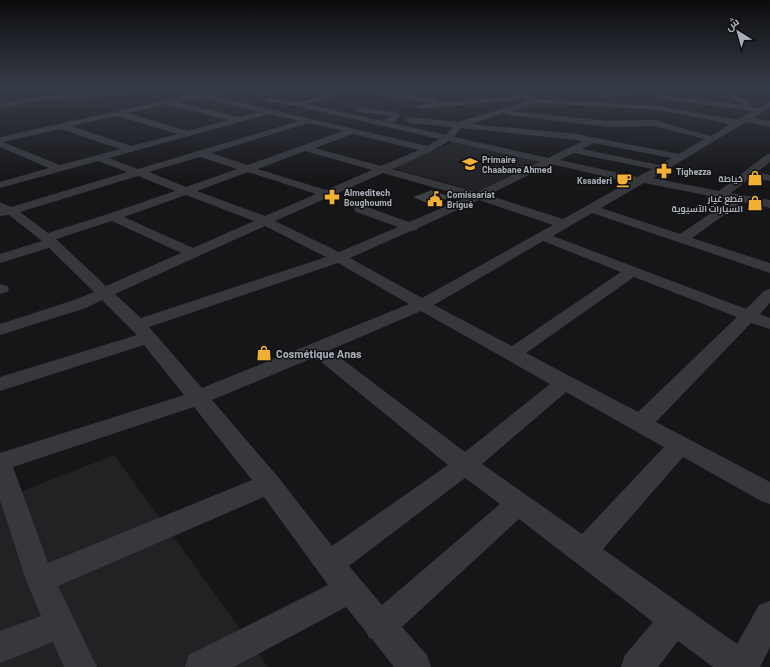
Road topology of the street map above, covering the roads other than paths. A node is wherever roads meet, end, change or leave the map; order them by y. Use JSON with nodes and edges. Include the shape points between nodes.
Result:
{"nodes":[{"id":1,"x":94,"y":118,"type":"edge"},
{"id":2,"x":134,"y":118,"type":"edge"},
{"id":3,"x":231,"y":118,"type":"edge"},
{"id":4,"x":245,"y":118,"type":"edge"},
{"id":5,"x":301,"y":118,"type":"edge"},
{"id":6,"x":361,"y":118,"type":"edge"},
{"id":7,"x":394,"y":118,"type":"edge"},
{"id":8,"x":395,"y":118,"type":"edge"},
{"id":9,"x":480,"y":118,"type":"edge"},
{"id":10,"x":551,"y":118,"type":"edge"},
{"id":11,"x":552,"y":118,"type":"edge"},
{"id":12,"x":621,"y":118,"type":"edge"},
{"id":13,"x":674,"y":118,"type":"edge"},
{"id":14,"x":737,"y":118,"type":"edge"},
{"id":15,"x":42,"y":119,"type":"dead end"},
{"id":16,"x":238,"y":120,"type":"junction"},
{"id":17,"x":309,"y":120,"type":"junction"},
{"id":18,"x":586,"y":122,"type":"junction"},
{"id":19,"x":689,"y":122,"type":"dead end"},
{"id":20,"x":382,"y":124,"type":"junction"},
{"id":21,"x":627,"y":124,"type":"junction"},
{"id":22,"x":459,"y":125,"type":"junction"},
{"id":23,"x":60,"y":126,"type":"junction"},
{"id":24,"x":353,"y":131,"type":"junction"},
{"id":25,"x":186,"y":133,"type":"junction"},
{"id":26,"x":560,"y":135,"type":"junction"},
{"id":27,"x":448,"y":138,"type":"junction"},
{"id":28,"x":0,"y":140,"type":"edge"},
{"id":29,"x":159,"y":140,"type":"junction"},
{"id":30,"x":593,"y":140,"type":"junction"},
{"id":31,"x":605,"y":142,"type":"junction"},
{"id":32,"x":651,"y":142,"type":"dead end"},
{"id":33,"x":702,"y":142,"type":"junction"},
{"id":34,"x":0,"y":144,"type":"edge"},
{"id":35,"x":304,"y":148,"type":"junction"},
{"id":36,"x":130,"y":149,"type":"junction"},
{"id":37,"x":428,"y":149,"type":"junction"},
{"id":38,"x":572,"y":150,"type":"junction"},
{"id":39,"x":201,"y":154,"type":"junction"},
{"id":40,"x":98,"y":158,"type":"junction"},
{"id":41,"x":768,"y":160,"type":"edge"},
{"id":42,"x":550,"y":161,"type":"junction"},
{"id":43,"x":248,"y":168,"type":"junction"},
{"id":44,"x":661,"y":168,"type":"junction"},
{"id":45,"x":59,"y":169,"type":"junction"},
{"id":46,"x":382,"y":169,"type":"junction"},
{"id":47,"x":140,"y":172,"type":"junction"},
{"id":48,"x":747,"y":174,"type":"junction"},
{"id":49,"x":770,"y":178,"type":"edge"},
{"id":50,"x":640,"y":180,"type":"junction"},
{"id":51,"x":0,"y":185,"type":"edge"},
{"id":52,"x":186,"y":190,"type":"junction"},
{"id":53,"x":326,"y":194,"type":"junction"},
{"id":54,"x":722,"y":194,"type":"junction"},
{"id":55,"x":478,"y":196,"type":"junction"},
{"id":56,"x":740,"y":198,"type":"junction"},
{"id":57,"x":770,"y":204,"type":"edge"},
{"id":58,"x":590,"y":208,"type":"junction"},
{"id":59,"x":360,"y":209,"type":"dead end"},
{"id":60,"x":4,"y":210,"type":"edge"},
{"id":61,"x":113,"y":216,"type":"junction"},
{"id":62,"x":265,"y":221,"type":"junction"},
{"id":63,"x":564,"y":224,"type":"junction"},
{"id":64,"x":412,"y":227,"type":"junction"},
{"id":65,"x":542,"y":236,"type":"junction"},
{"id":66,"x":683,"y":238,"type":"junction"},
{"id":67,"x":49,"y":241,"type":"junction"},
{"id":68,"x":193,"y":253,"type":"junction"},
{"id":69,"x":338,"y":258,"type":"junction"},
{"id":70,"x":0,"y":259,"type":"edge"},
{"id":71,"x":770,"y":268,"type":"edge"},
{"id":72,"x":633,"y":270,"type":"junction"},
{"id":73,"x":105,"y":294,"type":"junction"},
{"id":74,"x":770,"y":294,"type":"edge"},
{"id":75,"x":422,"y":305,"type":"junction"},
{"id":76,"x":747,"y":316,"type":"junction"},
{"id":77,"x":770,"y":324,"type":"edge"},
{"id":78,"x":0,"y":330,"type":"edge"},
{"id":79,"x":142,"y":331,"type":"junction"},
{"id":80,"x":316,"y":348,"type":"junction"},
{"id":81,"x":513,"y":354,"type":"junction"},
{"id":82,"x":564,"y":383,"type":"junction"},
{"id":83,"x":0,"y":384,"type":"edge"},
{"id":84,"x":198,"y":398,"type":"junction"},
{"id":85,"x":640,"y":424,"type":"junction"},
{"id":86,"x":680,"y":445,"type":"junction"},
{"id":87,"x":0,"y":462,"type":"edge"},
{"id":88,"x":465,"y":466,"type":"junction"},
{"id":89,"x":269,"y":484,"type":"junction"},
{"id":90,"x":770,"y":494,"type":"edge"},
{"id":91,"x":518,"y":504,"type":"junction"},
{"id":92,"x":584,"y":551,"type":"junction"},
{"id":93,"x":329,"y":564,"type":"junction"},
{"id":94,"x":40,"y":580,"type":"junction"},
{"id":95,"x":350,"y":589,"type":"junction"},
{"id":96,"x":770,"y":616,"type":"edge"},
{"id":97,"x":674,"y":620,"type":"junction"},
{"id":98,"x":61,"y":624,"type":"junction"},
{"id":99,"x":380,"y":627,"type":"junction"},
{"id":100,"x":0,"y":647,"type":"edge"},
{"id":101,"x":81,"y":667,"type":"edge"},
{"id":102,"x":201,"y":667,"type":"edge"},
{"id":103,"x":415,"y":667,"type":"edge"},
{"id":104,"x":637,"y":667,"type":"edge"},
{"id":105,"x":742,"y":667,"type":"edge"}],
"edges":[{"from":1,"to":23,"type":"street"},
{"from":2,"to":25,"type":"street"},
{"from":3,"to":16,"type":"street"},
{"from":4,"to":16,"type":"street"},
{"from":5,"to":17,"type":"street"},
{"from":6,"to":20,"type":"street"},
{"from":7,"to":20,"type":"street"},
{"from":8,"to":22,"type":"street"},
{"from":9,"to":22,"type":"street"},
{"from":10,"to":26,"type":"street"},
{"from":11,"to":18,"type":"street"},
{"from":12,"to":21,"type":"street"},
{"from":13,"to":19,"type":"street"},
{"from":14,"to":33,"type":"street"},
{"from":15,"to":23,"type":"street"},
{"from":16,"to":25,"type":"street"},
{"from":17,"to":24,"type":"street"},
{"from":17,"to":39,"type":"street"},
{"from":18,"to":21,"type":"street"},
{"from":18,"to":31,"type":"street"},
{"from":20,"to":27,"type":"street"},
{"from":21,"to":33,"type":"street"},
{"from":21,"to":33,"type":"street","via":[[657,124]]},
{"from":22,"to":26,"type":"street"},
{"from":22,"to":27,"type":"street"},
{"from":23,"to":28,"type":"street"},
{"from":23,"to":36,"type":"street"},
{"from":24,"to":35,"type":"street"},
{"from":24,"to":37,"type":"street"},
{"from":25,"to":29,"type":"street"},
{"from":26,"to":30,"type":"street"},
{"from":27,"to":37,"type":"street"},
{"from":27,"to":42,"type":"street"},
{"from":29,"to":36,"type":"street"},
{"from":29,"to":39,"type":"street"},
{"from":30,"to":31,"type":"street"},
{"from":30,"to":38,"type":"street"},
{"from":31,"to":33,"type":"street"},
{"from":32,"to":33,"type":"street"},
{"from":33,"to":44,"type":"street"},
{"from":34,"to":45,"type":"street"},
{"from":35,"to":43,"type":"street"},
{"from":35,"to":46,"type":"street"},
{"from":36,"to":40,"type":"street"},
{"from":37,"to":46,"type":"street"},
{"from":38,"to":42,"type":"street"},
{"from":38,"to":44,"type":"street"},
{"from":39,"to":43,"type":"street"},
{"from":39,"to":47,"type":"street"},
{"from":40,"to":45,"type":"street"},
{"from":40,"to":47,"type":"street"},
{"from":41,"to":48,"type":"street"},
{"from":42,"to":50,"type":"street"},
{"from":42,"to":55,"type":"street"},
{"from":43,"to":52,"type":"street"},
{"from":43,"to":53,"type":"street"},
{"from":44,"to":50,"type":"street"},
{"from":45,"to":51,"type":"street"},
{"from":46,"to":53,"type":"street"},
{"from":46,"to":55,"type":"street"},
{"from":47,"to":52,"type":"street"},
{"from":47,"to":60,"type":"street"},
{"from":48,"to":49,"type":"street"},
{"from":48,"to":54,"type":"street"},
{"from":50,"to":54,"type":"street"},
{"from":50,"to":58,"type":"street"},
{"from":52,"to":61,"type":"street"},
{"from":52,"to":62,"type":"street"},
{"from":53,"to":62,"type":"street"},
{"from":54,"to":56,"type":"street"},
{"from":55,"to":63,"type":"street"},
{"from":55,"to":64,"type":"street"},
{"from":56,"to":57,"type":"street"},
{"from":56,"to":66,"type":"street"},
{"from":58,"to":63,"type":"street"},
{"from":58,"to":66,"type":"street"},
{"from":59,"to":64,"type":"street"},
{"from":60,"to":67,"type":"street"},
{"from":61,"to":67,"type":"street"},
{"from":61,"to":68,"type":"street"},
{"from":62,"to":68,"type":"street"},
{"from":62,"to":69,"type":"street"},
{"from":63,"to":65,"type":"street"},
{"from":64,"to":69,"type":"street"},
{"from":65,"to":72,"type":"street"},
{"from":65,"to":75,"type":"street"},
{"from":66,"to":71,"type":"street"},
{"from":67,"to":70,"type":"street"},
{"from":67,"to":73,"type":"street"},
{"from":68,"to":73,"type":"street"},
{"from":69,"to":75,"type":"street"},
{"from":69,"to":79,"type":"street"},
{"from":72,"to":76,"type":"street"},
{"from":72,"to":81,"type":"street"},
{"from":73,"to":78,"type":"street"},
{"from":73,"to":79,"type":"street"},
{"from":74,"to":76,"type":"street"},
{"from":75,"to":80,"type":"street"},
{"from":75,"to":81,"type":"street"},
{"from":76,"to":77,"type":"street"},
{"from":76,"to":85,"type":"street"},
{"from":79,"to":83,"type":"street"},
{"from":79,"to":84,"type":"street"},
{"from":80,"to":84,"type":"street"},
{"from":80,"to":88,"type":"street"},
{"from":81,"to":82,"type":"street"},
{"from":82,"to":85,"type":"street"},
{"from":82,"to":88,"type":"street"},
{"from":84,"to":87,"type":"street"},
{"from":84,"to":89,"type":"street"},
{"from":85,"to":86,"type":"street"},
{"from":86,"to":90,"type":"street"},
{"from":86,"to":92,"type":"street"},
{"from":87,"to":94,"type":"street"},
{"from":88,"to":91,"type":"street"},
{"from":88,"to":93,"type":"street"},
{"from":89,"to":93,"type":"street"},
{"from":89,"to":94,"type":"street"},
{"from":91,"to":92,"type":"street"},
{"from":91,"to":99,"type":"street"},
{"from":92,"to":97,"type":"street"},
{"from":93,"to":95,"type":"street"},
{"from":94,"to":98,"type":"street"},
{"from":95,"to":99,"type":"street"},
{"from":95,"to":102,"type":"street"},
{"from":96,"to":105,"type":"street"},
{"from":97,"to":104,"type":"street"},
{"from":97,"to":105,"type":"street"},
{"from":98,"to":100,"type":"street"},
{"from":98,"to":101,"type":"street"},
{"from":99,"to":103,"type":"street"}]}
